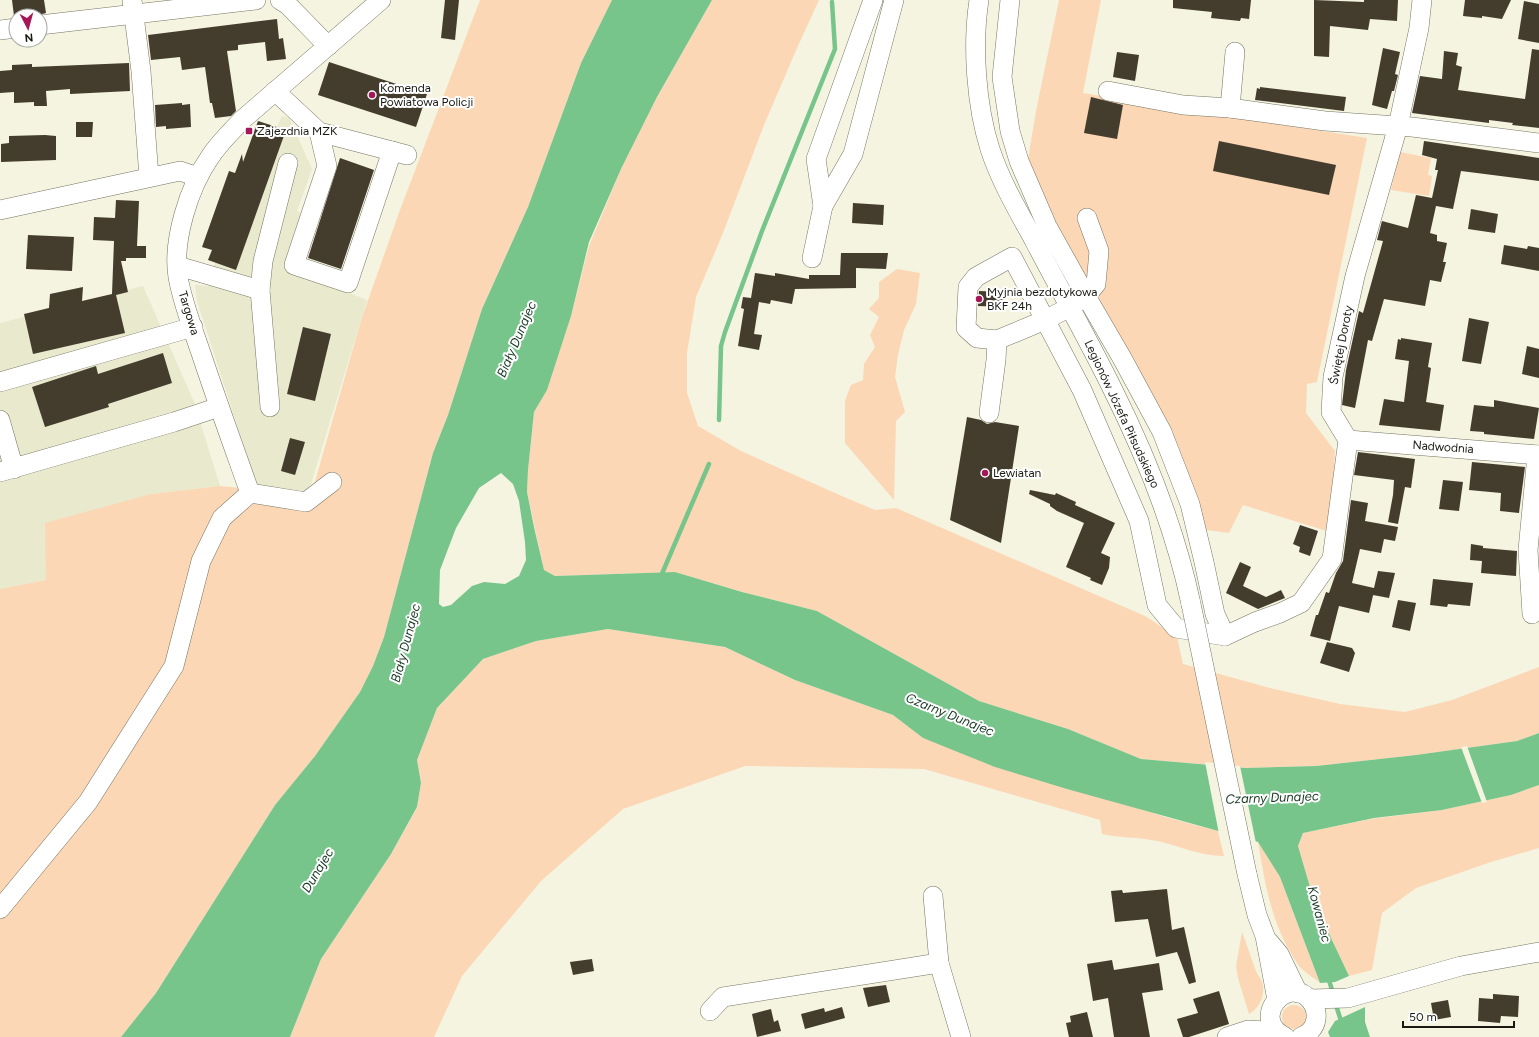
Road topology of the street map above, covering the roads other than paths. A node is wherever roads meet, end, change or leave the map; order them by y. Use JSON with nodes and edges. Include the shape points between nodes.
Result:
{"nodes":[{"id":1,"x":256,"y":0,"type":"edge"},
{"id":2,"x":280,"y":0,"type":"edge"},
{"id":3,"x":381,"y":0,"type":"edge"},
{"id":4,"x":873,"y":0,"type":"edge"},
{"id":5,"x":894,"y":0,"type":"edge"},
{"id":6,"x":979,"y":0,"type":"edge"},
{"id":7,"x":1010,"y":0,"type":"edge"},
{"id":8,"x":1422,"y":0,"type":"edge"},
{"id":9,"x":133,"y":7,"type":"edge"},
{"id":10,"x":48,"y":23,"type":"edge"},
{"id":11,"x":328,"y":46,"type":"junction"},
{"id":12,"x":1235,"y":52,"type":"dead end"},
{"id":13,"x":1108,"y":91,"type":"dead end"},
{"id":14,"x":275,"y":92,"type":"junction"},
{"id":15,"x":1230,"y":108,"type":"junction"},
{"id":16,"x":1398,"y":126,"type":"junction"},
{"id":17,"x":319,"y":132,"type":"junction"},
{"id":18,"x":1539,"y":143,"type":"edge"},
{"id":19,"x":288,"y":163,"type":"dead end"},
{"id":20,"x":149,"y":177,"type":"junction"},
{"id":21,"x":198,"y":177,"type":"junction"},
{"id":22,"x":823,"y":206,"type":"junction"},
{"id":23,"x":0,"y":210,"type":"edge"},
{"id":24,"x":1087,"y":218,"type":"dead end"},
{"id":25,"x":812,"y":258,"type":"dead end"},
{"id":26,"x":178,"y":266,"type":"junction"},
{"id":27,"x":260,"y":290,"type":"junction"},
{"id":28,"x":1086,"y":296,"type":"junction"},
{"id":29,"x":1070,"y":307,"type":"junction"},
{"id":30,"x":1045,"y":320,"type":"junction"},
{"id":31,"x":193,"y":328,"type":"junction"},
{"id":32,"x":997,"y":340,"type":"junction"},
{"id":33,"x":0,"y":382,"type":"edge"},
{"id":34,"x":219,"y":407,"type":"junction"},
{"id":35,"x":270,"y":407,"type":"dead end"},
{"id":36,"x":989,"y":414,"type":"dead end"},
{"id":37,"x":0,"y":420,"type":"edge"},
{"id":38,"x":1348,"y":440,"type":"junction"},
{"id":39,"x":1538,"y":455,"type":"edge"},
{"id":40,"x":7,"y":470,"type":"edge"},
{"id":41,"x":332,"y":482,"type":"dead end"},
{"id":42,"x":250,"y":493,"type":"junction"},
{"id":43,"x":1532,"y":614,"type":"dead end"},
{"id":44,"x":1225,"y":636,"type":"junction"},
{"id":45,"x":933,"y":896,"type":"dead end"},
{"id":46,"x":0,"y":909,"type":"edge"},
{"id":47,"x":1265,"y":936,"type":"junction"},
{"id":48,"x":1539,"y":952,"type":"edge"},
{"id":49,"x":939,"y":963,"type":"junction"},
{"id":50,"x":1304,"y":996,"type":"junction"},
{"id":51,"x":1348,"y":998,"type":"junction"},
{"id":52,"x":1274,"y":1005,"type":"junction"},
{"id":53,"x":710,"y":1011,"type":"dead end"},
{"id":54,"x":1248,"y":1030,"type":"junction"},
{"id":55,"x":1309,"y":1032,"type":"edge"},
{"id":56,"x":1280,"y":1033,"type":"edge"},
{"id":57,"x":961,"y":1037,"type":"edge"},
{"id":58,"x":1227,"y":1037,"type":"edge"}],
"edges":[{"from":1,"to":9,"type":"street"},
{"from":2,"to":11,"type":"street"},
{"from":3,"to":11,"type":"street","name":"Targowa"},
{"from":4,"to":22,"type":"street","via":[[816,159]]},
{"from":5,"to":22,"type":"street","via":[[853,154]]},
{"from":6,"to":29,"type":"street","name":"Legionów Józefa Piłsudskiego","via":[[976,71],[990,149],[1011,197]]},
{"from":7,"to":28,"type":"street","via":[[1002,76],[1010,131],[1019,161],[1047,226]]},
{"from":8,"to":16,"type":"street","name":"Świętej Doroty","via":[[1419,28]]},
{"from":9,"to":10,"type":"street"},
{"from":9,"to":20,"type":"street"},
{"from":11,"to":14,"type":"street","name":"Targowa"},
{"from":12,"to":15,"type":"street"},
{"from":13,"to":15,"type":"street","via":[[1183,105]]},
{"from":14,"to":17,"type":"street"},
{"from":14,"to":21,"type":"street","name":"Targowa","via":[[222,141]]},
{"from":15,"to":16,"type":"street","via":[[1325,121]]},
{"from":16,"to":18,"type":"street"},
{"from":16,"to":38,"type":"street","name":"Świętej Doroty","via":[[1355,276],[1333,377],[1331,412]]},
{"from":17,"to":17,"type":"street","via":[[400,153],[348,283],[294,265],[327,166]]},
{"from":19,"to":27,"type":"street","via":[[263,261]]},
{"from":20,"to":21,"type":"street","via":[[180,171]]},
{"from":20,"to":23,"type":"street"},
{"from":21,"to":26,"type":"street","name":"Targowa","via":[[181,229]]},
{"from":22,"to":25,"type":"street"},
{"from":24,"to":28,"type":"street","via":[[1098,251],[1096,284]]},
{"from":26,"to":27,"type":"street"},
{"from":26,"to":31,"type":"street","name":"Targowa","via":[[181,289]]},
{"from":27,"to":35,"type":"street"},
{"from":28,"to":29,"type":"street"},
{"from":28,"to":44,"type":"street","via":[[1162,432],[1190,504],[1215,614]]},
{"from":29,"to":30,"type":"street"},
{"from":29,"to":47,"type":"street","name":"Legionów Józefa Piłsudskiego","bridge":true,"via":[[1143,452],[1175,538],[1247,874]]},
{"from":30,"to":32,"type":"street"},
{"from":30,"to":32,"type":"street","via":[[1012,258],[976,277],[968,287],[966,328],[977,338]]},
{"from":30,"to":44,"type":"street","via":[[1082,390],[1139,521],[1157,605],[1176,628]]},
{"from":31,"to":33,"type":"street"},
{"from":31,"to":34,"type":"street","name":"Targowa"},
{"from":32,"to":36,"type":"street"},
{"from":34,"to":40,"type":"street"},
{"from":34,"to":42,"type":"street","name":"Targowa"},
{"from":37,"to":40,"type":"street"},
{"from":38,"to":39,"type":"street","name":"Nadwodnia"},
{"from":38,"to":44,"type":"street","via":[[1332,559],[1301,603]]},
{"from":39,"to":43,"type":"street","via":[[1528,550]]},
{"from":41,"to":42,"type":"street","via":[[306,502]]},
{"from":42,"to":46,"type":"street","via":[[222,518],[201,561],[174,666],[88,802]]},
{"from":45,"to":49,"type":"street"},
{"from":47,"to":50,"type":"street","name":"Legionów Józefa Piłsudskiego"},
{"from":47,"to":52,"type":"street","name":"Legionów Józefa Piłsudskiego"},
{"from":48,"to":51,"type":"street","via":[[1461,966]]},
{"from":49,"to":53,"type":"street","via":[[723,997]]},
{"from":49,"to":57,"type":"street"},
{"from":50,"to":51,"type":"street"},
{"from":50,"to":52,"type":"street","via":[[1287,994]]},
{"from":50,"to":55,"type":"street","name":"Legionów Józefa Piłsudskiego","via":[[1316,1011]]},
{"from":51,"to":55,"type":"street","via":[[1324,1014]]},
{"from":52,"to":54,"type":"street"},
{"from":52,"to":56,"type":"street","name":"Legionów Józefa Piłsudskiego","via":[[1271,1021]]},
{"from":54,"to":56,"type":"street"},
{"from":54,"to":58,"type":"street"}]}
